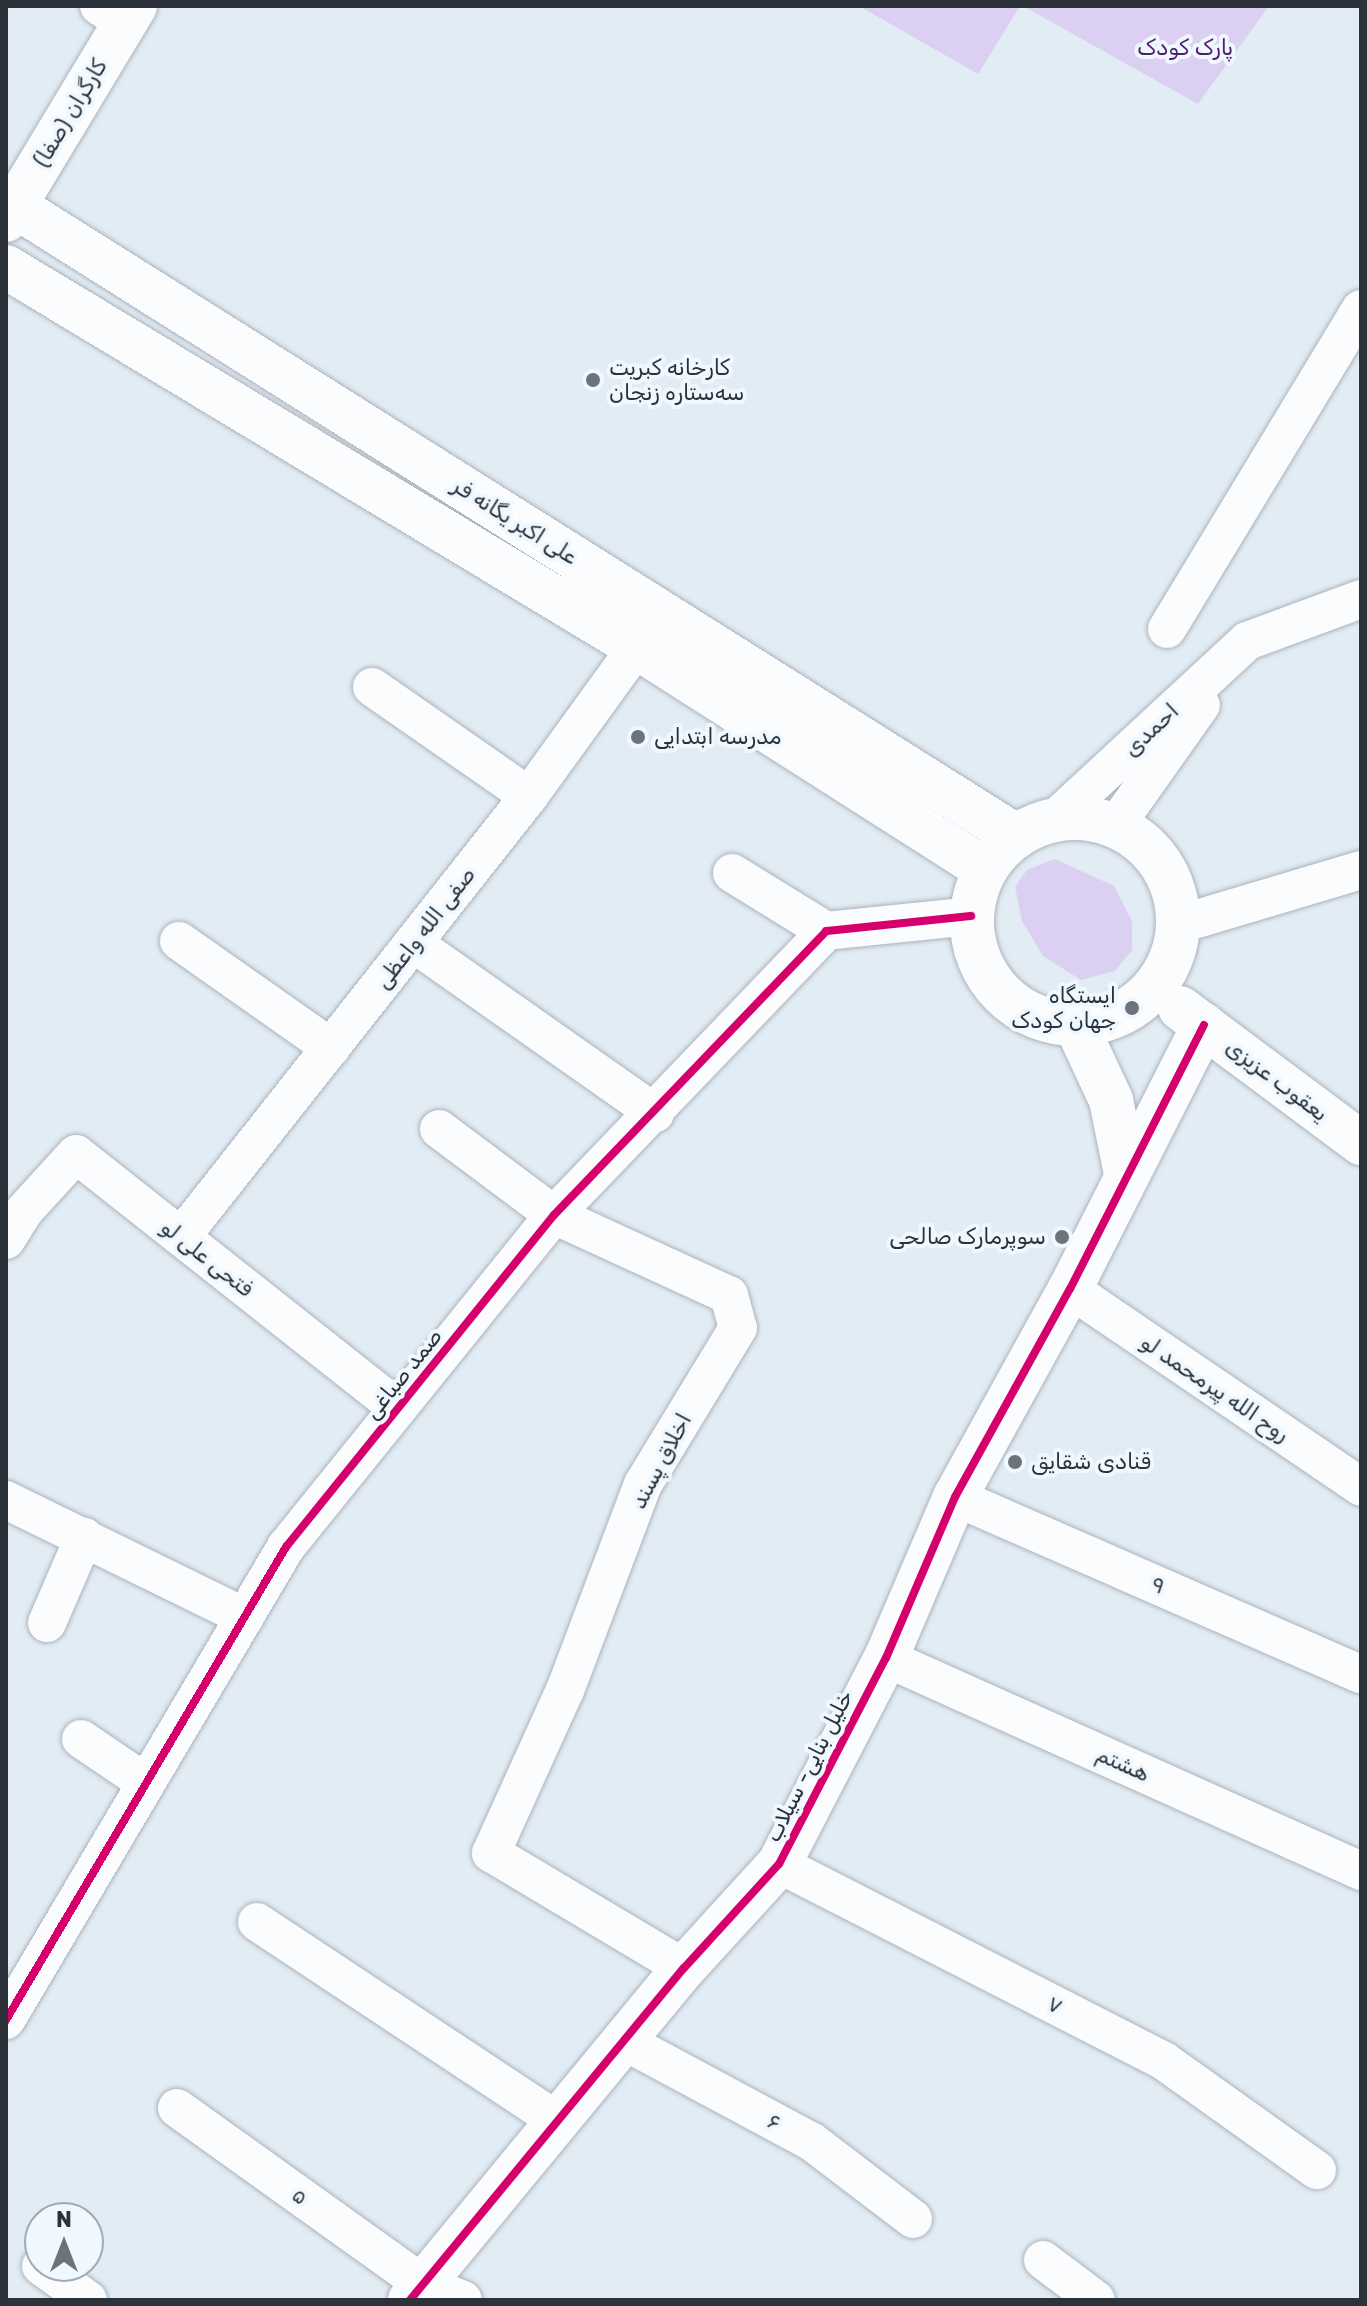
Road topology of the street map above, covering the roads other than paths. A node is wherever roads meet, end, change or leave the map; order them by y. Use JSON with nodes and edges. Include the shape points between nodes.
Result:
{"nodes":[{"id":1,"x":120,"y":11,"type":"edge"},
{"id":2,"x":9,"y":208,"type":"edge"},
{"id":3,"x":6,"y":267,"type":"edge"},
{"id":4,"x":1361,"y":309,"type":"edge"},
{"id":5,"x":1361,"y":599,"type":"edge"},
{"id":6,"x":1167,"y":629,"type":"dead end"},
{"id":7,"x":649,"y":630,"type":"junction"},
{"id":8,"x":1247,"y":641,"type":"junction"},
{"id":9,"x":372,"y":687,"type":"dead end"},
{"id":10,"x":529,"y":796,"type":"junction"},
{"id":11,"x":1116,"y":825,"type":"junction"},
{"id":12,"x":1036,"y":828,"type":"junction"},
{"id":13,"x":985,"y":869,"type":"junction"},
{"id":14,"x":1361,"y":870,"type":"edge"},
{"id":15,"x":732,"y":873,"type":"dead end"},
{"id":16,"x":971,"y":916,"type":"junction"},
{"id":17,"x":1180,"y":924,"type":"junction"},
{"id":18,"x":826,"y":931,"type":"junction"},
{"id":19,"x":179,"y":941,"type":"dead end"},
{"id":20,"x":413,"y":943,"type":"junction"},
{"id":21,"x":1155,"y":988,"type":"junction"},
{"id":22,"x":1076,"y":1025,"type":"junction"},
{"id":23,"x":1204,"y":1025,"type":"junction"},
{"id":24,"x":331,"y":1048,"type":"junction"},
{"id":25,"x":655,"y":1113,"type":"junction"},
{"id":26,"x":439,"y":1129,"type":"dead end"},
{"id":27,"x":1361,"y":1143,"type":"edge"},
{"id":28,"x":1126,"y":1174,"type":"junction"},
{"id":29,"x":554,"y":1215,"type":"junction"},
{"id":30,"x":12,"y":1216,"type":"edge"},
{"id":31,"x":181,"y":1237,"type":"junction"},
{"id":32,"x":1070,"y":1289,"type":"junction"},
{"id":33,"x":398,"y":1408,"type":"junction"},
{"id":34,"x":1361,"y":1487,"type":"edge"},
{"id":35,"x":955,"y":1497,"type":"junction"},
{"id":36,"x":6,"y":1500,"type":"edge"},
{"id":37,"x":84,"y":1537,"type":"junction"},
{"id":38,"x":245,"y":1617,"type":"junction"},
{"id":39,"x":47,"y":1623,"type":"dead end"},
{"id":40,"x":886,"y":1658,"type":"junction"},
{"id":41,"x":1361,"y":1674,"type":"edge"},
{"id":42,"x":81,"y":1739,"type":"dead end"},
{"id":43,"x":146,"y":1783,"type":"junction"},
{"id":44,"x":779,"y":1864,"type":"junction"},
{"id":45,"x":1361,"y":1871,"type":"edge"},
{"id":46,"x":257,"y":1922,"type":"dead end"},
{"id":47,"x":684,"y":1968,"type":"junction"},
{"id":48,"x":6,"y":2020,"type":"edge"},
{"id":49,"x":624,"y":2041,"type":"junction"},
{"id":50,"x":177,"y":2108,"type":"dead end"},
{"id":51,"x":558,"y":2121,"type":"junction"},
{"id":52,"x":1317,"y":2170,"type":"dead end"},
{"id":53,"x":913,"y":2219,"type":"dead end"},
{"id":54,"x":1043,"y":2260,"type":"dead end"},
{"id":55,"x":63,"y":2282,"type":"edge"},
{"id":56,"x":416,"y":2292,"type":"edge"},
{"id":57,"x":88,"y":2300,"type":"edge"},
{"id":58,"x":463,"y":2300,"type":"edge"},
{"id":59,"x":1096,"y":2300,"type":"edge"}],
"edges":[{"from":1,"to":2,"type":"street","name":"کارگران (صفا)"},
{"from":2,"to":7,"type":"street","name":"علی اکبر یگانه فر"},
{"from":3,"to":7,"type":"street","name":"علی اکبر یگانه فر"},
{"from":4,"to":6,"type":"street"},
{"from":5,"to":8,"type":"street","name":"احمدی"},
{"from":7,"to":10,"type":"street","name":"صفی الله واعظی"},
{"from":7,"to":12,"type":"street","name":"علی اکبر یگانه فر"},
{"from":7,"to":13,"type":"street","name":"علی اکبر یگانه فر"},
{"from":8,"to":11,"type":"street","name":"احمدی"},
{"from":8,"to":12,"type":"street","name":"احمدی"},
{"from":9,"to":10,"type":"street"},
{"from":10,"to":20,"type":"street","name":"صفی الله واعظی"},
{"from":11,"to":12,"type":"street","via":[[1086,818]]},
{"from":11,"to":17,"type":"street","via":[[1143,842],[1163,865],[1176,893]]},
{"from":12,"to":13,"type":"street"},
{"from":13,"to":16,"type":"street"},
{"from":14,"to":17,"type":"street"},
{"from":15,"to":18,"type":"street"},
{"from":16,"to":18,"type":"street"},
{"from":16,"to":22,"type":"street","via":[[975,948],[988,978],[1011,1003],[1042,1020]]},
{"from":17,"to":21,"type":"street","via":[[1173,958]]},
{"from":18,"to":25,"type":"street","name":"صمد صباغی"},
{"from":19,"to":24,"type":"street"},
{"from":20,"to":24,"type":"street","name":"صفی الله واعظی"},
{"from":20,"to":25,"type":"street"},
{"from":21,"to":22,"type":"street","via":[[1132,1008]]},
{"from":21,"to":23,"type":"street","name":"یعقوب عزیزی"},
{"from":22,"to":28,"type":"street","via":[[1111,1100]]},
{"from":23,"to":27,"type":"street","name":"یعقوب عزیزی"},
{"from":23,"to":28,"type":"street","name":"خلیل بنایی- سیلاب"},
{"from":24,"to":31,"type":"street","name":"صفی الله واعظی"},
{"from":25,"to":29,"type":"street","name":"صمد صباغی"},
{"from":26,"to":29,"type":"street"},
{"from":28,"to":32,"type":"street","name":"خلیل بنایی- سیلاب"},
{"from":29,"to":33,"type":"street","name":"صمد صباغی"},
{"from":29,"to":47,"type":"street","name":"اخلاق پسند","via":[[729,1295],[738,1328],[643,1484],[565,1690],[491,1853]]},
{"from":30,"to":31,"type":"street","name":"فتحی علی لو","via":[[76,1154]]},
{"from":31,"to":33,"type":"street","name":"فتحی علی لو"},
{"from":32,"to":34,"type":"street","name":"روح الله پیرمحمد لو"},
{"from":32,"to":35,"type":"street","name":"خلیل بنایی- سیلاب"},
{"from":33,"to":38,"type":"street","name":"صمد صباغی","via":[[286,1547]]},
{"from":35,"to":40,"type":"street","name":"خلیل بنایی- سیلاب"},
{"from":35,"to":41,"type":"street","name":"۹"},
{"from":36,"to":37,"type":"street"},
{"from":37,"to":38,"type":"street"},
{"from":37,"to":39,"type":"street"},
{"from":38,"to":43,"type":"street","name":"صمد صباغی"},
{"from":40,"to":44,"type":"street","name":"خلیل بنایی- سیلاب"},
{"from":40,"to":45,"type":"street","name":"هشتم"},
{"from":42,"to":43,"type":"street"},
{"from":43,"to":48,"type":"street","name":"صمد صباغی"},
{"from":44,"to":47,"type":"street","name":"خلیل بنایی- سیلاب"},
{"from":44,"to":52,"type":"street","name":"۷","via":[[1164,2061]]},
{"from":46,"to":51,"type":"street"},
{"from":47,"to":49,"type":"street","name":"خلیل بنایی- سیلاب"},
{"from":49,"to":51,"type":"street","name":"خلیل بنایی- سیلاب"},
{"from":49,"to":53,"type":"street","name":"۶","via":[[812,2142]]},
{"from":50,"to":56,"type":"street","name":"۵"},
{"from":51,"to":56,"type":"street","name":"خلیل بنایی- سیلاب"},
{"from":54,"to":59,"type":"street"},
{"from":55,"to":57,"type":"street"},
{"from":56,"to":58,"type":"street","name":"۵"}]}
